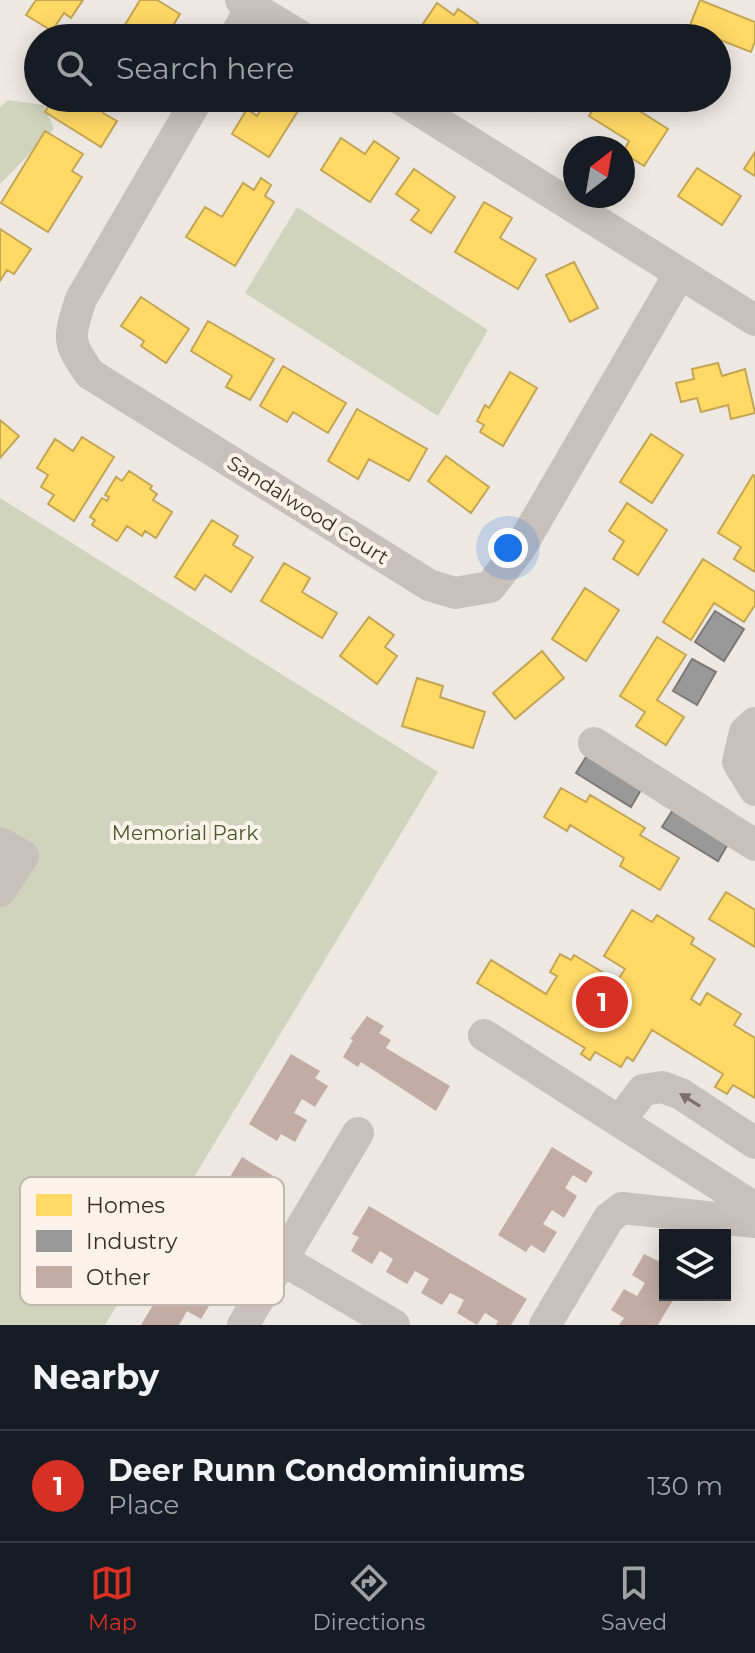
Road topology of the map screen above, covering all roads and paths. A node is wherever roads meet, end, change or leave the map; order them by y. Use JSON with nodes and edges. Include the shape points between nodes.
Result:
{"nodes":[{"id":1,"x":246,"y":3,"type":"edge"},
{"id":2,"x":239,"y":24,"type":"edge"},
{"id":3,"x":280,"y":24,"type":"edge"},
{"id":4,"x":190,"y":112,"type":"edge"},
{"id":5,"x":421,"y":112,"type":"edge"},
{"id":6,"x":680,"y":273,"type":"junction"},
{"id":7,"x":755,"y":320,"type":"edge"},
{"id":8,"x":755,"y":723,"type":"edge"},
{"id":9,"x":594,"y":743,"type":"dead end"},
{"id":10,"x":755,"y":790,"type":"edge"},
{"id":11,"x":755,"y":797,"type":"edge"},
{"id":12,"x":744,"y":838,"type":"edge"},
{"id":13,"x":0,"y":843,"type":"edge"},
{"id":14,"x":0,"y":891,"type":"edge"},
{"id":15,"x":484,"y":1035,"type":"dead end"},
{"id":16,"x":620,"y":1121,"type":"junction"},
{"id":17,"x":358,"y":1133,"type":"dead end"},
{"id":18,"x":755,"y":1143,"type":"edge"},
{"id":19,"x":755,"y":1208,"type":"edge"},
{"id":20,"x":755,"y":1222,"type":"edge"},
{"id":21,"x":284,"y":1258,"type":"edge"},
{"id":22,"x":284,"y":1261,"type":"edge"},
{"id":23,"x":255,"y":1305,"type":"edge"},
{"id":24,"x":243,"y":1325,"type":"edge"},
{"id":25,"x":394,"y":1325,"type":"edge"},
{"id":26,"x":545,"y":1325,"type":"edge"}],
"edges":[{"from":1,"to":2,"type":"street"},
{"from":1,"to":3,"type":"street"},
{"from":4,"to":6,"type":"street","name":"Sandalwood Court","via":[[81,299],[70,332],[74,353],[90,374],[429,585],[455,593],[490,587],[520,548]]},
{"from":5,"to":6,"type":"street"},
{"from":6,"to":7,"type":"street"},
{"from":8,"to":10,"type":"street","via":[[745,732],[738,762]]},
{"from":9,"to":12,"type":"street"},
{"from":11,"to":12,"type":"street"},
{"from":13,"to":14,"type":"street","via":[[23,856]]},
{"from":15,"to":16,"type":"street"},
{"from":18,"to":16,"type":"street","one_way":true,"via":[[662,1087],[643,1090]]},
{"from":16,"to":19,"type":"street"},
{"from":17,"to":21,"type":"street"},
{"from":20,"to":26,"type":"street","via":[[622,1208],[609,1218]]},
{"from":22,"to":25,"type":"street"},
{"from":23,"to":24,"type":"street"}]}
